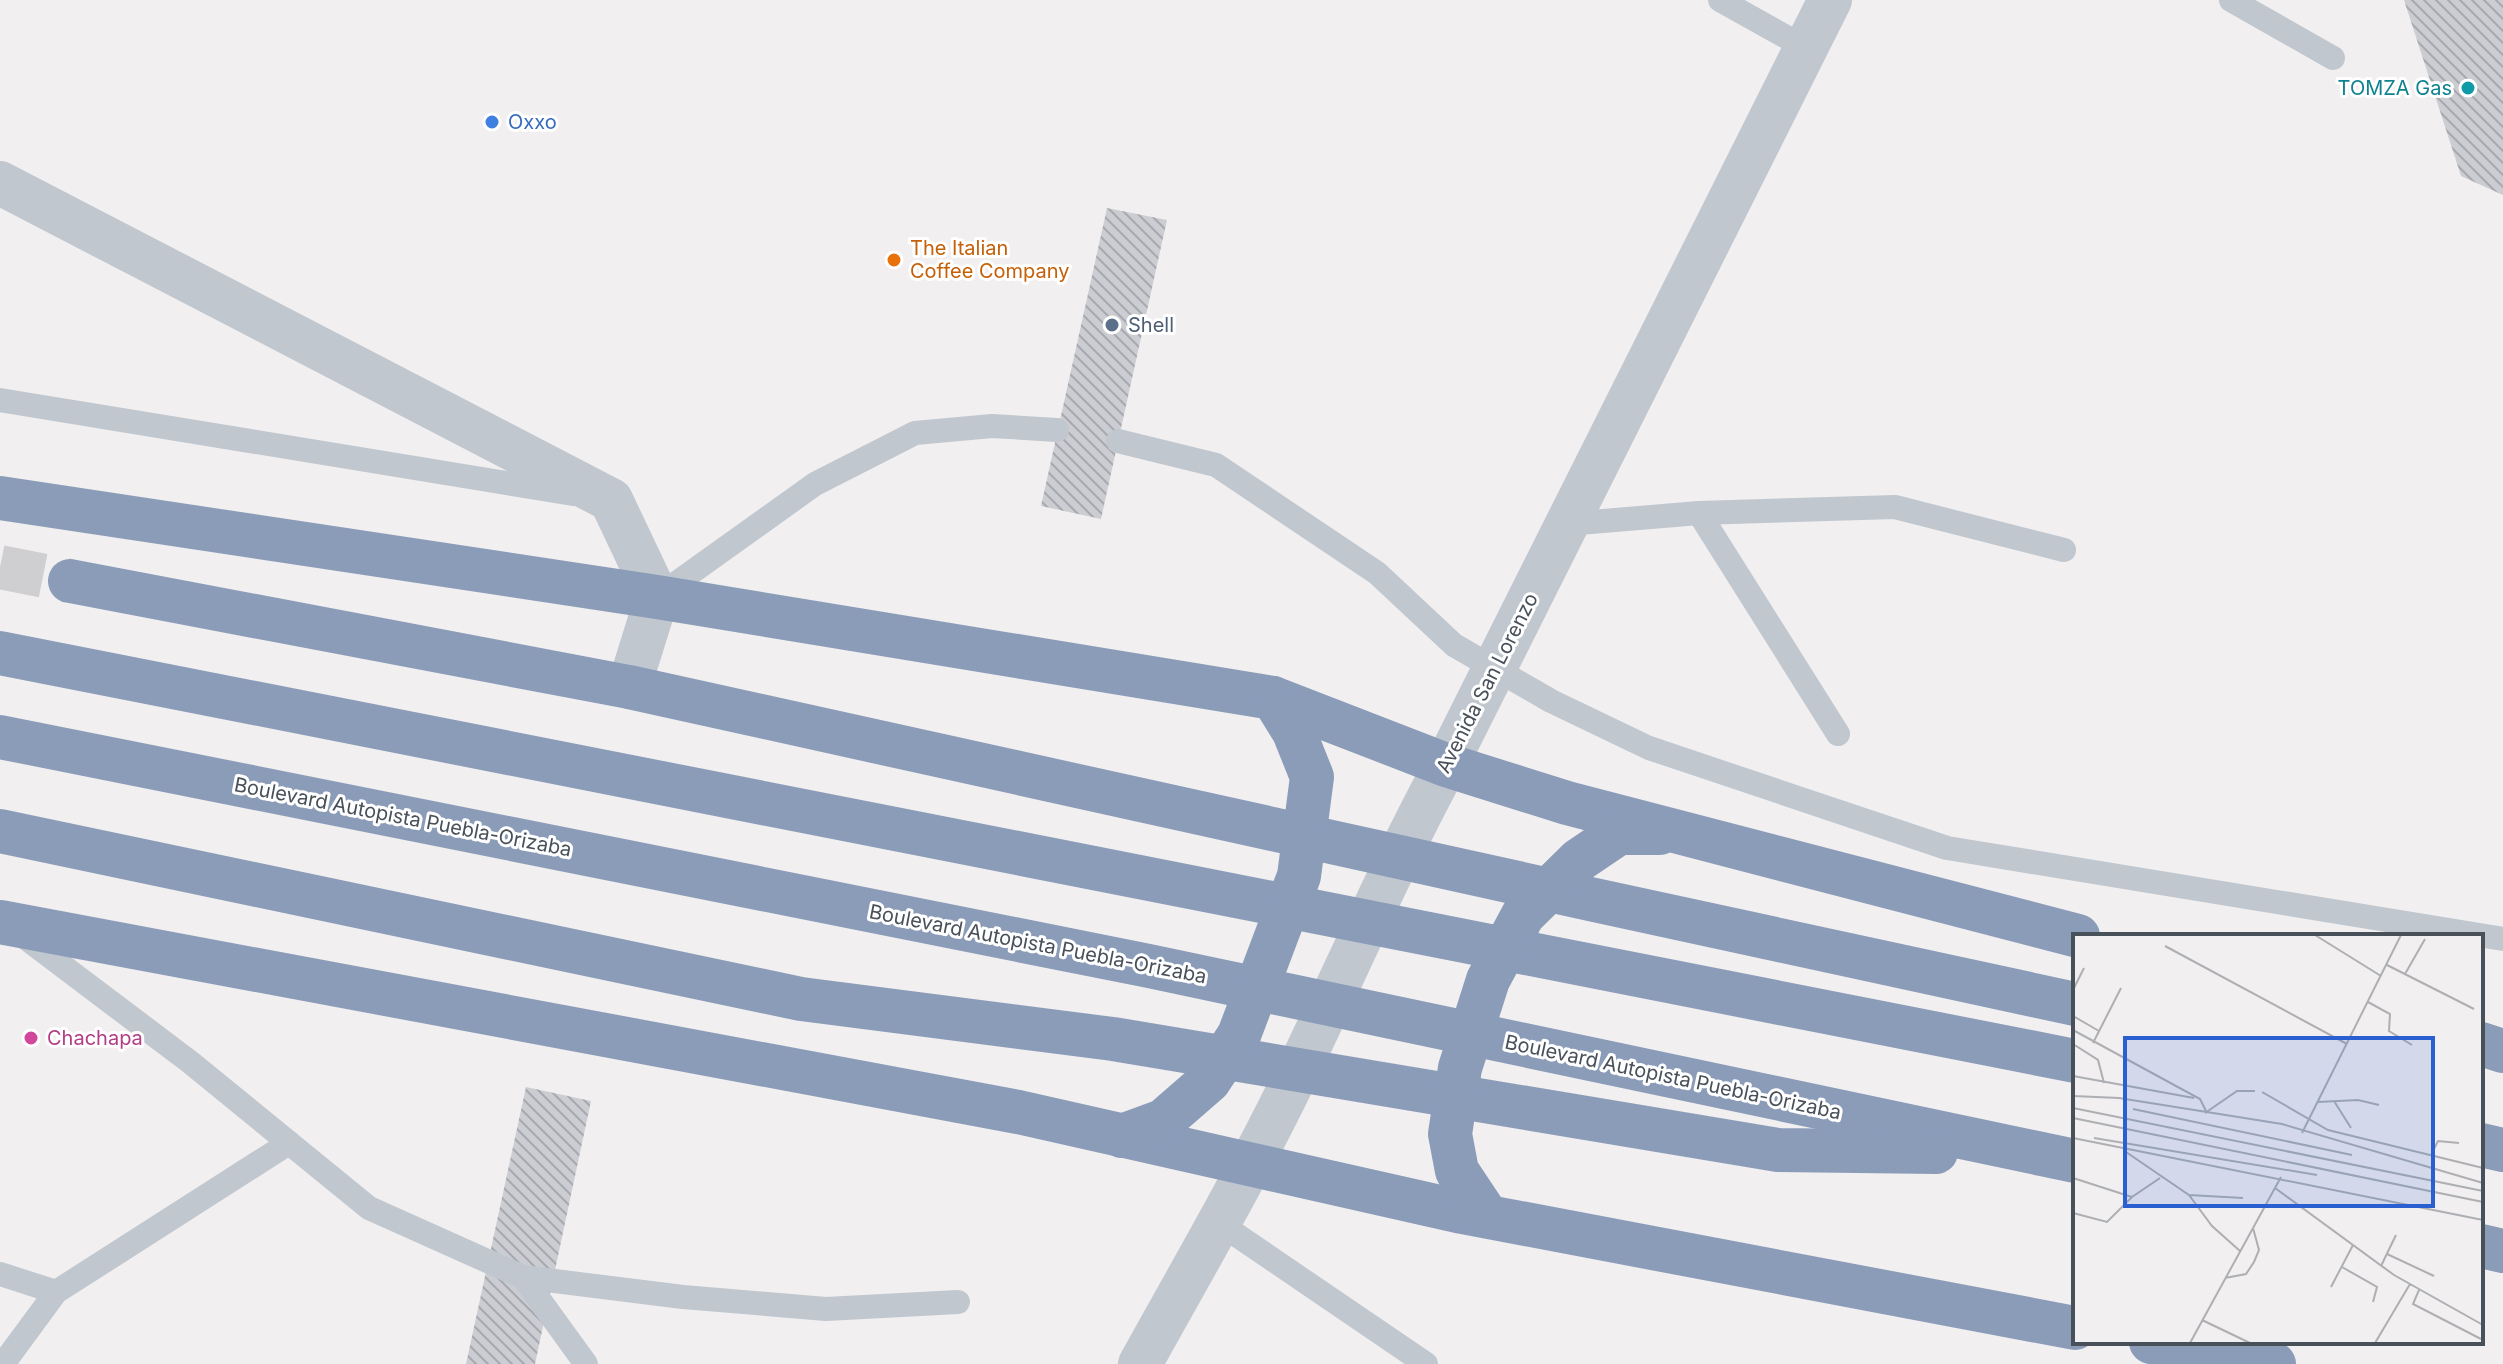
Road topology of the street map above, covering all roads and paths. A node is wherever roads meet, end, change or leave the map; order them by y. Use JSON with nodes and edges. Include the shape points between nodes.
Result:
{"nodes":[{"id":1,"x":1720,"y":0,"type":"edge"},
{"id":2,"x":1830,"y":0,"type":"edge"},
{"id":3,"x":2231,"y":0,"type":"edge"},
{"id":4,"x":1806,"y":48,"type":"junction"},
{"id":5,"x":2333,"y":58,"type":"dead end"},
{"id":6,"x":0,"y":183,"type":"edge"},
{"id":7,"x":0,"y":400,"type":"edge"},
{"id":8,"x":1057,"y":430,"type":"dead end"},
{"id":9,"x":1118,"y":441,"type":"dead end"},
{"id":10,"x":0,"y":498,"type":"edge"},
{"id":11,"x":611,"y":500,"type":"junction"},
{"id":12,"x":1699,"y":513,"type":"junction"},
{"id":13,"x":1567,"y":524,"type":"junction"},
{"id":14,"x":2064,"y":550,"type":"dead end"},
{"id":15,"x":70,"y":581,"type":"tunnel mouth"},
{"id":16,"x":657,"y":597,"type":"junction"},
{"id":17,"x":0,"y":653,"type":"edge"},
{"id":18,"x":629,"y":687,"type":"junction"},
{"id":19,"x":1273,"y":698,"type":"junction"},
{"id":20,"x":1838,"y":734,"type":"dead end"},
{"id":21,"x":0,"y":737,"type":"edge"},
{"id":22,"x":1446,"y":765,"type":"junction"},
{"id":23,"x":0,"y":831,"type":"edge"},
{"id":24,"x":1687,"y":833,"type":"junction"},
{"id":25,"x":4,"y":924,"type":"edge"},
{"id":26,"x":2501,"y":934,"type":"edge"},
{"id":27,"x":2073,"y":935,"type":"edge"},
{"id":28,"x":2073,"y":1004,"type":"edge"},
{"id":29,"x":2483,"y":1045,"type":"edge"},
{"id":30,"x":2503,"y":1051,"type":"edge"},
{"id":31,"x":2073,"y":1061,"type":"edge"},
{"id":32,"x":1122,"y":1136,"type":"junction"},
{"id":33,"x":289,"y":1143,"type":"junction"},
{"id":34,"x":2483,"y":1145,"type":"edge"},
{"id":35,"x":2503,"y":1150,"type":"edge"},
{"id":36,"x":2057,"y":1157,"type":"edge"},
{"id":37,"x":1250,"y":1164,"type":"junction"},
{"id":38,"x":1487,"y":1216,"type":"junction"},
{"id":39,"x":1219,"y":1223,"type":"junction"},
{"id":40,"x":2483,"y":1246,"type":"edge"},
{"id":41,"x":2503,"y":1251,"type":"edge"},
{"id":42,"x":0,"y":1274,"type":"edge"},
{"id":43,"x":523,"y":1277,"type":"junction"},
{"id":44,"x":56,"y":1292,"type":"junction"},
{"id":45,"x":958,"y":1302,"type":"dead end"},
{"id":46,"x":2073,"y":1328,"type":"edge"},
{"id":47,"x":2162,"y":1344,"type":"edge"},
{"id":48,"x":3,"y":1364,"type":"edge"},
{"id":49,"x":586,"y":1364,"type":"edge"},
{"id":50,"x":1140,"y":1364,"type":"edge"},
{"id":51,"x":1426,"y":1364,"type":"edge"},
{"id":52,"x":2274,"y":1364,"type":"edge"}],
"edges":[{"from":1,"to":4,"type":"lane"},
{"from":2,"to":4,"type":"street","name":"Avenida San Lorenzo"},
{"from":3,"to":5,"type":"lane"},
{"from":4,"to":13,"type":"street","name":"Avenida San Lorenzo"},
{"from":6,"to":11,"type":"street"},
{"from":7,"to":11,"type":"lane"},
{"from":8,"to":16,"type":"lane","via":[[992,426],[915,433],[815,484]]},
{"from":9,"to":26,"type":"lane","via":[[1216,465],[1377,573],[1454,645],[1551,701],[1649,748],[1947,848]]},
{"from":10,"to":16,"type":"highway"},
{"from":11,"to":16,"type":"street"},
{"from":12,"to":13,"type":"lane"},
{"from":12,"to":14,"type":"lane","via":[[1895,507]]},
{"from":12,"to":20,"type":"lane"},
{"from":13,"to":22,"type":"street","name":"Avenida San Lorenzo"},
{"from":15,"to":18,"type":"highway"},
{"from":16,"to":18,"type":"street"},
{"from":16,"to":19,"type":"highway"},
{"from":17,"to":31,"type":"highway"},
{"from":18,"to":28,"type":"highway"},
{"from":19,"to":22,"type":"highway"},
{"from":19,"to":32,"type":"highway","via":[[1312,777],[1299,876],[1239,1035],[1209,1081],[1163,1121]]},
{"from":21,"to":36,"type":"highway","name":"Boulevard Autopista Puebla-Orizaba","via":[[1149,966]]},
{"from":22,"to":24,"type":"highway"},
{"from":22,"to":37,"type":"street","name":"Avenida San Lorenzo"},
{"from":23,"to":36,"type":"highway","via":[[801,999],[1113,1039],[1778,1150]]},
{"from":24,"to":27,"type":"highway"},
{"from":24,"to":38,"type":"highway","via":[[1619,833],[1579,860],[1523,915],[1488,980],[1460,1068],[1450,1134],[1457,1171]]},
{"from":25,"to":32,"type":"highway","via":[[1018,1112]]},
{"from":25,"to":33,"type":"lane"},
{"from":29,"to":30,"type":"highway"},
{"from":32,"to":37,"type":"highway"},
{"from":33,"to":43,"type":"lane","via":[[369,1208]]},
{"from":33,"to":44,"type":"lane"},
{"from":34,"to":35,"type":"highway"},
{"from":37,"to":38,"type":"highway"},
{"from":37,"to":39,"type":"street","name":"Avenida San Lorenzo"},
{"from":38,"to":46,"type":"highway"},
{"from":39,"to":50,"type":"street","name":"Avenida San Lorenzo"},
{"from":39,"to":51,"type":"lane"},
{"from":40,"to":41,"type":"highway"},
{"from":42,"to":44,"type":"lane"},
{"from":43,"to":45,"type":"lane","via":[[826,1309]]},
{"from":43,"to":49,"type":"lane"},
{"from":44,"to":48,"type":"lane"},
{"from":47,"to":52,"type":"highway"}]}
